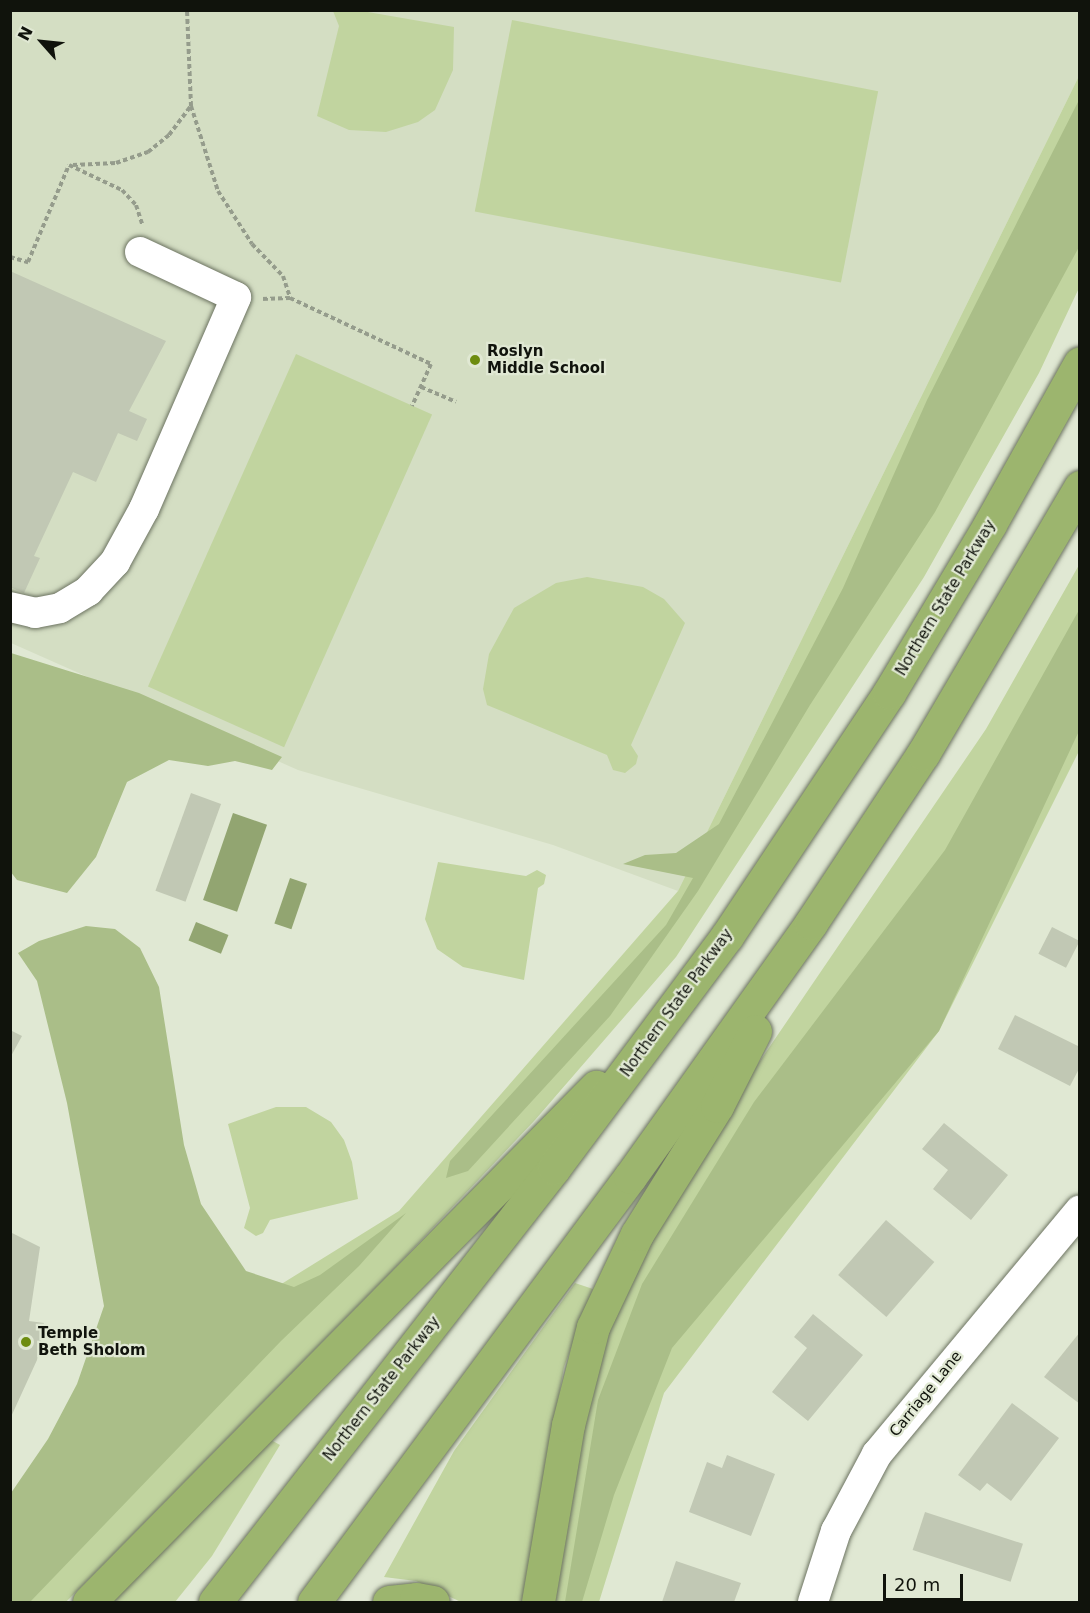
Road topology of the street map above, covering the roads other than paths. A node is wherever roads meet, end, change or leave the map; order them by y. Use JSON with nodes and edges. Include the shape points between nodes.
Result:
{"nodes":[{"id":1,"x":140,"y":252,"type":"road end"},
{"id":2,"x":1080,"y":363,"type":"edge"},
{"id":3,"x":1080,"y":487,"type":"edge"},
{"id":4,"x":10,"y":607,"type":"edge"},
{"id":5,"x":811,"y":923,"type":"junction"},
{"id":6,"x":670,"y":1015,"type":"junction"},
{"id":7,"x":1080,"y":1210,"type":"edge"},
{"id":8,"x":88,"y":1602,"type":"edge"},
{"id":9,"x":215,"y":1602,"type":"edge"},
{"id":10,"x":314,"y":1602,"type":"edge"},
{"id":11,"x":389,"y":1602,"type":"edge"},
{"id":12,"x":434,"y":1602,"type":"edge"},
{"id":13,"x":538,"y":1602,"type":"edge"},
{"id":14,"x":813,"y":1602,"type":"edge"}],
"edges":[{"from":1,"to":4,"type":"street","via":[[236,297],[144,509],[115,562],[88,591],[60,608],[35,613]]},
{"from":2,"to":6,"type":"highway","name":"Northern State Parkway","via":[[889,693]]},
{"from":3,"to":5,"type":"highway","via":[[923,754]]},
{"from":5,"to":10,"type":"highway","via":[[630,1177]]},
{"from":5,"to":13,"type":"highway","via":[[717,1106],[636,1234],[602,1306],[575,1391]]},
{"from":6,"to":8,"type":"highway","via":[[531,1149]]},
{"from":6,"to":9,"type":"highway","name":"Northern State Parkway"},
{"from":7,"to":14,"type":"street","name":"Carriage Lane","via":[[877,1454],[836,1531]]},
{"from":11,"to":12,"type":"highway"}]}
